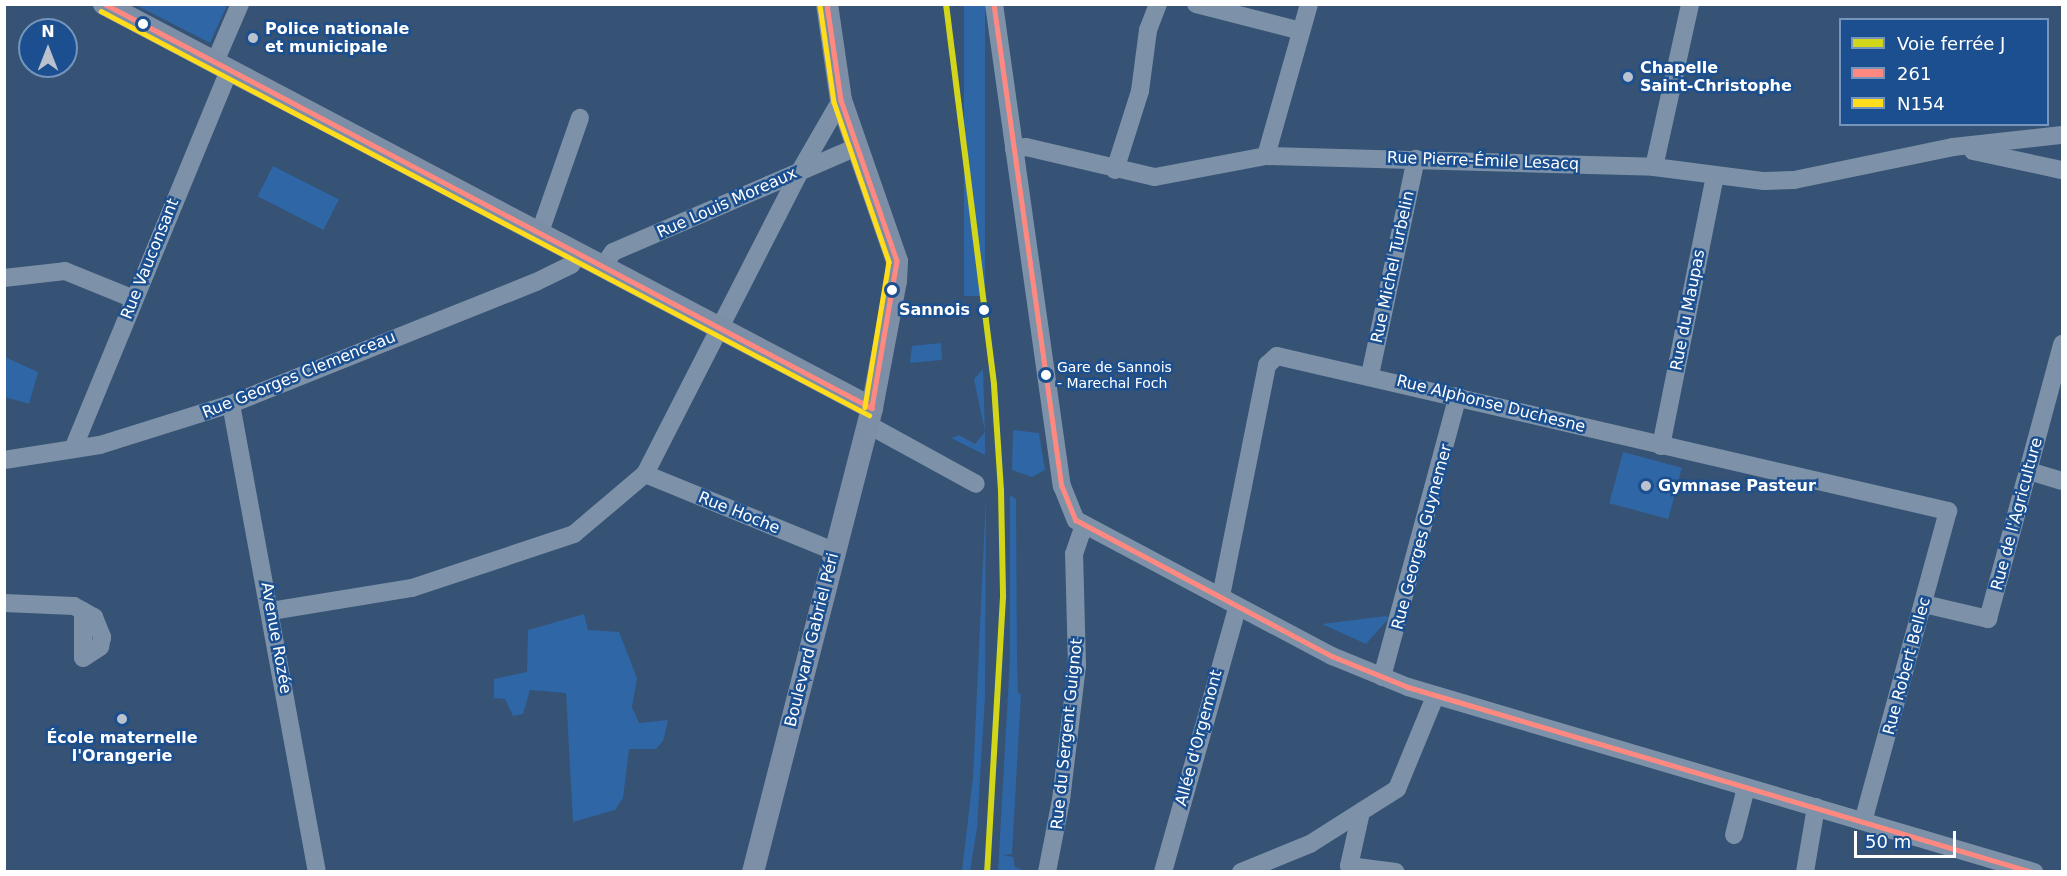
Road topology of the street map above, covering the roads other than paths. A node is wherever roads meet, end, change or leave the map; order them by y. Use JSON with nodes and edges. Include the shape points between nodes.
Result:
{"nodes":[{"id":1,"x":104,"y":4,"type":"edge"},
{"id":2,"x":240,"y":4,"type":"edge"},
{"id":3,"x":828,"y":4,"type":"edge"},
{"id":4,"x":994,"y":4,"type":"edge"},
{"id":5,"x":1158,"y":4,"type":"edge"},
{"id":6,"x":1196,"y":4,"type":"edge"},
{"id":7,"x":1309,"y":4,"type":"edge"},
{"id":8,"x":1690,"y":4,"type":"edge"},
{"id":9,"x":1301,"y":31,"type":"junction"},
{"id":10,"x":222,"y":66,"type":"junction"},
{"id":11,"x":841,"y":100,"type":"junction"},
{"id":12,"x":580,"y":118,"type":"dead end"},
{"id":13,"x":2062,"y":135,"type":"edge"},
{"id":14,"x":856,"y":147,"type":"junction"},
{"id":15,"x":1953,"y":147,"type":"junction"},
{"id":16,"x":1014,"y":149,"type":"junction"},
{"id":17,"x":1266,"y":156,"type":"junction"},
{"id":18,"x":1416,"y":159,"type":"junction"},
{"id":19,"x":1654,"y":167,"type":"junction"},
{"id":20,"x":1115,"y":170,"type":"junction"},
{"id":21,"x":2062,"y":170,"type":"edge"},
{"id":22,"x":800,"y":171,"type":"junction"},
{"id":23,"x":1715,"y":175,"type":"junction"},
{"id":24,"x":540,"y":232,"type":"junction"},
{"id":25,"x":579,"y":253,"type":"junction"},
{"id":26,"x":603,"y":266,"type":"junction"},
{"id":27,"x":4,"y":278,"type":"edge"},
{"id":28,"x":134,"y":299,"type":"junction"},
{"id":29,"x":720,"y":328,"type":"junction"},
{"id":30,"x":2062,"y":344,"type":"edge"},
{"id":31,"x":1370,"y":375,"type":"junction"},
{"id":32,"x":1458,"y":396,"type":"junction"},
{"id":33,"x":231,"y":404,"type":"junction"},
{"id":34,"x":870,"y":416,"type":"junction"},
{"id":35,"x":1660,"y":446,"type":"junction"},
{"id":36,"x":73,"y":449,"type":"junction"},
{"id":37,"x":4,"y":460,"type":"edge"},
{"id":38,"x":2029,"y":471,"type":"junction"},
{"id":39,"x":645,"y":474,"type":"junction"},
{"id":40,"x":2062,"y":482,"type":"edge"},
{"id":41,"x":976,"y":484,"type":"dead end"},
{"id":42,"x":1948,"y":511,"type":"joint"},
{"id":43,"x":1084,"y":525,"type":"junction"},
{"id":44,"x":834,"y":551,"type":"junction"},
{"id":45,"x":1221,"y":596,"type":"junction"},
{"id":46,"x":4,"y":603,"type":"edge"},
{"id":47,"x":1924,"y":604,"type":"junction"},
{"id":48,"x":1238,"y":606,"type":"junction"},
{"id":49,"x":83,"y":611,"type":"dead end"},
{"id":50,"x":272,"y":611,"type":"junction"},
{"id":51,"x":1382,"y":677,"type":"junction"},
{"id":52,"x":1435,"y":697,"type":"junction"},
{"id":53,"x":1746,"y":788,"type":"junction"},
{"id":54,"x":1816,"y":807,"type":"junction"},
{"id":55,"x":1360,"y":812,"type":"junction"},
{"id":56,"x":1863,"y":821,"type":"junction"},
{"id":57,"x":1734,"y":835,"type":"dead end"},
{"id":58,"x":317,"y":872,"type":"edge"},
{"id":59,"x":753,"y":872,"type":"edge"},
{"id":60,"x":1047,"y":872,"type":"edge"},
{"id":61,"x":1163,"y":872,"type":"edge"},
{"id":62,"x":1241,"y":872,"type":"edge"},
{"id":63,"x":1396,"y":872,"type":"edge"},
{"id":64,"x":1805,"y":872,"type":"edge"},
{"id":65,"x":2034,"y":872,"type":"edge"}],
"edges":[{"from":1,"to":10,"type":"main road"},
{"from":2,"to":10,"type":"street","name":"Rue Vauconsant"},
{"from":3,"to":11,"type":"main road","name":"Boulevard Gabriel Péri"},
{"from":4,"to":16,"type":"street"},
{"from":5,"to":20,"type":"street","via":[[1148,30],[1140,91]]},
{"from":6,"to":9,"type":"street"},
{"from":7,"to":9,"type":"street"},
{"from":8,"to":19,"type":"street"},
{"from":9,"to":17,"type":"street"},
{"from":10,"to":24,"type":"main road"},
{"from":10,"to":28,"type":"street","name":"Rue Vauconsant"},
{"from":11,"to":14,"type":"main road","name":"Boulevard Gabriel Péri"},
{"from":11,"to":22,"type":"street"},
{"from":12,"to":24,"type":"street"},
{"from":13,"to":15,"type":"street","name":"Rue Pierre-Émile Lesacq"},
{"from":14,"to":22,"type":"street","name":"Rue Louis Moreaux"},
{"from":14,"to":34,"type":"main road","name":"Boulevard Gabriel Péri","via":[[897,261]]},
{"from":15,"to":21,"type":"street","name":"Rue Pierre-Émile Lesacq"},
{"from":15,"to":23,"type":"street","name":"Rue Pierre-Émile Lesacq","via":[[1794,180]]},
{"from":16,"to":20,"type":"street","name":"Rue Pierre-Émile Lesacq","via":[[1026,147]]},
{"from":16,"to":43,"type":"street","via":[[1062,486],[1069,508]]},
{"from":17,"to":18,"type":"street","name":"Rue Pierre-Émile Lesacq"},
{"from":17,"to":20,"type":"street","name":"Rue Pierre-Émile Lesacq","via":[[1155,177]]},
{"from":18,"to":19,"type":"street","name":"Rue Pierre-Émile Lesacq"},
{"from":18,"to":31,"type":"street","name":"Rue Michel Turbelin"},
{"from":19,"to":23,"type":"street","name":"Rue Pierre-Émile Lesacq"},
{"from":22,"to":26,"type":"street","name":"Rue Louis Moreaux","via":[[613,252]]},
{"from":22,"to":29,"type":"street"},
{"from":23,"to":35,"type":"street","name":"Rue du Maupas"},
{"from":24,"to":25,"type":"main road"},
{"from":25,"to":26,"type":"main road"},
{"from":25,"to":33,"type":"street","name":"Rue Georges Clemenceau","via":[[571,265],[536,282]]},
{"from":26,"to":29,"type":"main road"},
{"from":27,"to":28,"type":"street","via":[[65,271]]},
{"from":28,"to":36,"type":"street","name":"Rue Vauconsant"},
{"from":29,"to":34,"type":"main road"},
{"from":29,"to":39,"type":"street"},
{"from":30,"to":38,"type":"street","name":"Rue de l'Agriculture"},
{"from":31,"to":32,"type":"street","name":"Rue Alphonse Duchesne"},
{"from":31,"to":45,"type":"street","name":"Rue Alphonse Duchesne","via":[[1285,356],[1271,359]]},
{"from":32,"to":35,"type":"street","name":"Rue Alphonse Duchesne"},
{"from":32,"to":51,"type":"street","name":"Rue Georges Guynemer"},
{"from":33,"to":36,"type":"street","name":"Rue Georges Clemenceau","via":[[122,439]]},
{"from":33,"to":50,"type":"street","name":"Avenue Rozée"},
{"from":34,"to":41,"type":"street"},
{"from":34,"to":44,"type":"main road","name":"Boulevard Gabriel Péri"},
{"from":35,"to":42,"type":"street","name":"Rue Alphonse Duchesne"},
{"from":36,"to":37,"type":"street","name":"Rue Georges Clemenceau"},
{"from":38,"to":40,"type":"street"},
{"from":38,"to":47,"type":"street","name":"Rue de l'Agriculture","via":[[1988,619]]},
{"from":39,"to":44,"type":"street","name":"Rue Hoche"},
{"from":39,"to":50,"type":"street","via":[[574,534],[412,588]]},
{"from":42,"to":47,"type":"street","name":"Rue Robert Bellec"},
{"from":43,"to":45,"type":"street"},
{"from":43,"to":60,"type":"street","name":"Rue du Sergent Guignot","via":[[1074,554],[1077,666],[1061,800]]},
{"from":44,"to":59,"type":"main road","name":"Boulevard Gabriel Péri"},
{"from":45,"to":48,"type":"street"},
{"from":46,"to":49,"type":"street","via":[[74,606]]},
{"from":47,"to":56,"type":"street","name":"Rue Robert Bellec"},
{"from":48,"to":51,"type":"street"},
{"from":48,"to":61,"type":"street","name":"Allée d'Orgemont"},
{"from":50,"to":58,"type":"street","name":"Avenue Rozée"},
{"from":51,"to":52,"type":"street"},
{"from":52,"to":53,"type":"street"},
{"from":52,"to":55,"type":"street","via":[[1397,789]]},
{"from":53,"to":54,"type":"street"},
{"from":53,"to":57,"type":"street"},
{"from":54,"to":56,"type":"street"},
{"from":54,"to":64,"type":"street"},
{"from":55,"to":62,"type":"street","via":[[1310,844]]},
{"from":55,"to":63,"type":"street","via":[[1348,866]]},
{"from":56,"to":65,"type":"street"}]}
